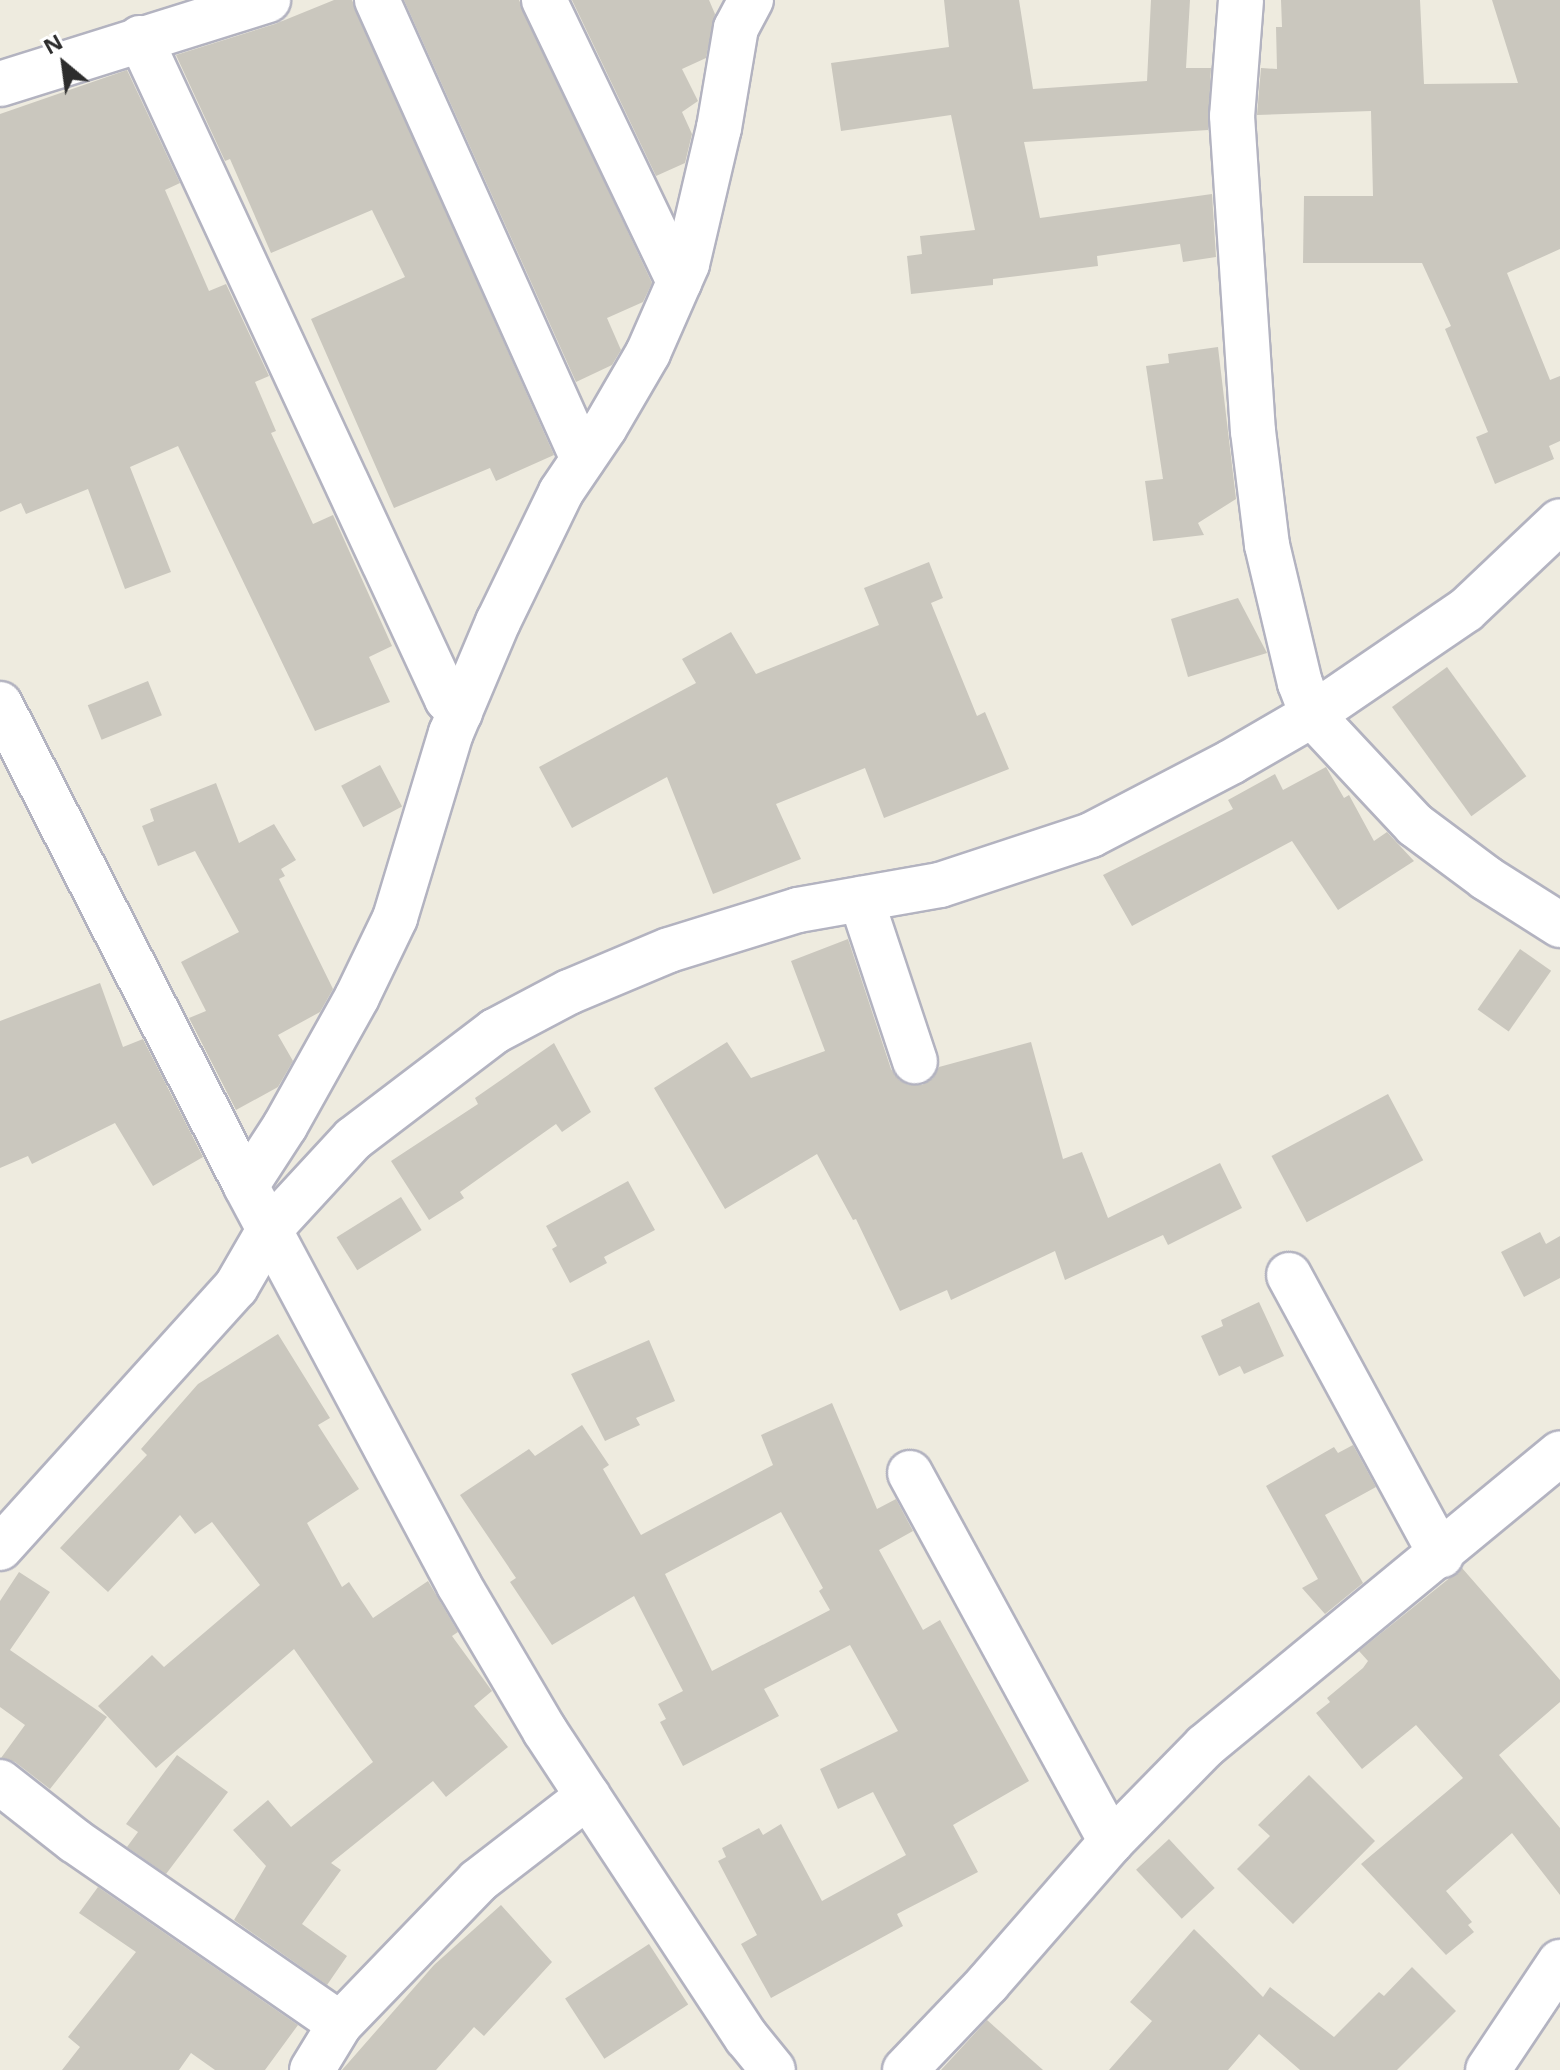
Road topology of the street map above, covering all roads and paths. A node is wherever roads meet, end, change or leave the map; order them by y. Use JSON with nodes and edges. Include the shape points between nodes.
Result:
{"nodes":[{"id":1,"x":268,"y":0,"type":"edge"},
{"id":2,"x":377,"y":0,"type":"edge"},
{"id":3,"x":544,"y":0,"type":"edge"},
{"id":4,"x":751,"y":0,"type":"edge"},
{"id":5,"x":1241,"y":0,"type":"edge"},
{"id":6,"x":140,"y":38,"type":"junction"},
{"id":7,"x":0,"y":84,"type":"edge"},
{"id":8,"x":679,"y":282,"type":"junction"},
{"id":9,"x":583,"y":459,"type":"junction"},
{"id":10,"x":1560,"y":521,"type":"edge"},
{"id":11,"x":0,"y":704,"type":"edge"},
{"id":12,"x":460,"y":713,"type":"junction"},
{"id":13,"x":1312,"y":715,"type":"junction"},
{"id":14,"x":861,"y":899,"type":"junction"},
{"id":15,"x":1560,"y":925,"type":"edge"},
{"id":16,"x":915,"y":1061,"type":"dead end"},
{"id":17,"x":246,"y":1186,"type":"junction"},
{"id":18,"x":269,"y":1230,"type":"junction"},
{"id":19,"x":1289,"y":1275,"type":"dead end"},
{"id":20,"x":1560,"y":1453,"type":"edge"},
{"id":21,"x":910,"y":1473,"type":"dead end"},
{"id":22,"x":0,"y":1548,"type":"edge"},
{"id":23,"x":1441,"y":1555,"type":"junction"},
{"id":24,"x":0,"y":1782,"type":"edge"},
{"id":25,"x":588,"y":1796,"type":"junction"},
{"id":26,"x":1111,"y":1842,"type":"junction"},
{"id":27,"x":1560,"y":1962,"type":"edge"},
{"id":28,"x":340,"y":2024,"type":"junction"},
{"id":29,"x":312,"y":2070,"type":"edge"},
{"id":30,"x":773,"y":2070,"type":"edge"},
{"id":31,"x":905,"y":2070,"type":"edge"},
{"id":32,"x":1488,"y":2070,"type":"edge"}],
"edges":[{"from":1,"to":6,"type":"street"},
{"from":2,"to":9,"type":"street"},
{"from":3,"to":8,"type":"street"},
{"from":4,"to":8,"type":"street","via":[[736,28],[715,143]]},
{"from":5,"to":13,"type":"street","via":[[1232,116],[1253,431],[1279,607]]},
{"from":6,"to":7,"type":"street"},
{"from":6,"to":12,"type":"street","via":[[447,699]]},
{"from":8,"to":9,"type":"street","via":[[648,353]]},
{"from":9,"to":12,"type":"street","via":[[561,492],[498,622]]},
{"from":10,"to":13,"type":"street","via":[[1466,610]]},
{"from":11,"to":17,"type":"street"},
{"from":12,"to":17,"type":"street","via":[[395,918],[357,997]]},
{"from":13,"to":14,"type":"street","via":[[1091,835],[940,885]]},
{"from":13,"to":15,"type":"street","via":[[1415,825]]},
{"from":14,"to":16,"type":"street"},
{"from":14,"to":18,"type":"street","via":[[798,910],[669,950],[569,992],[495,1031],[353,1139]]},
{"from":17,"to":18,"type":"street"},
{"from":18,"to":22,"type":"street","via":[[236,1287]]},
{"from":18,"to":25,"type":"street","via":[[459,1585]]},
{"from":19,"to":23,"type":"street"},
{"from":20,"to":23,"type":"street"},
{"from":21,"to":26,"type":"street"},
{"from":23,"to":26,"type":"street","via":[[1205,1746]]},
{"from":24,"to":28,"type":"street","via":[[75,1841]]},
{"from":25,"to":28,"type":"street","via":[[478,1881]]},
{"from":25,"to":30,"type":"street"},
{"from":26,"to":31,"type":"street"},
{"from":27,"to":32,"type":"street"},
{"from":28,"to":29,"type":"street"}]}
